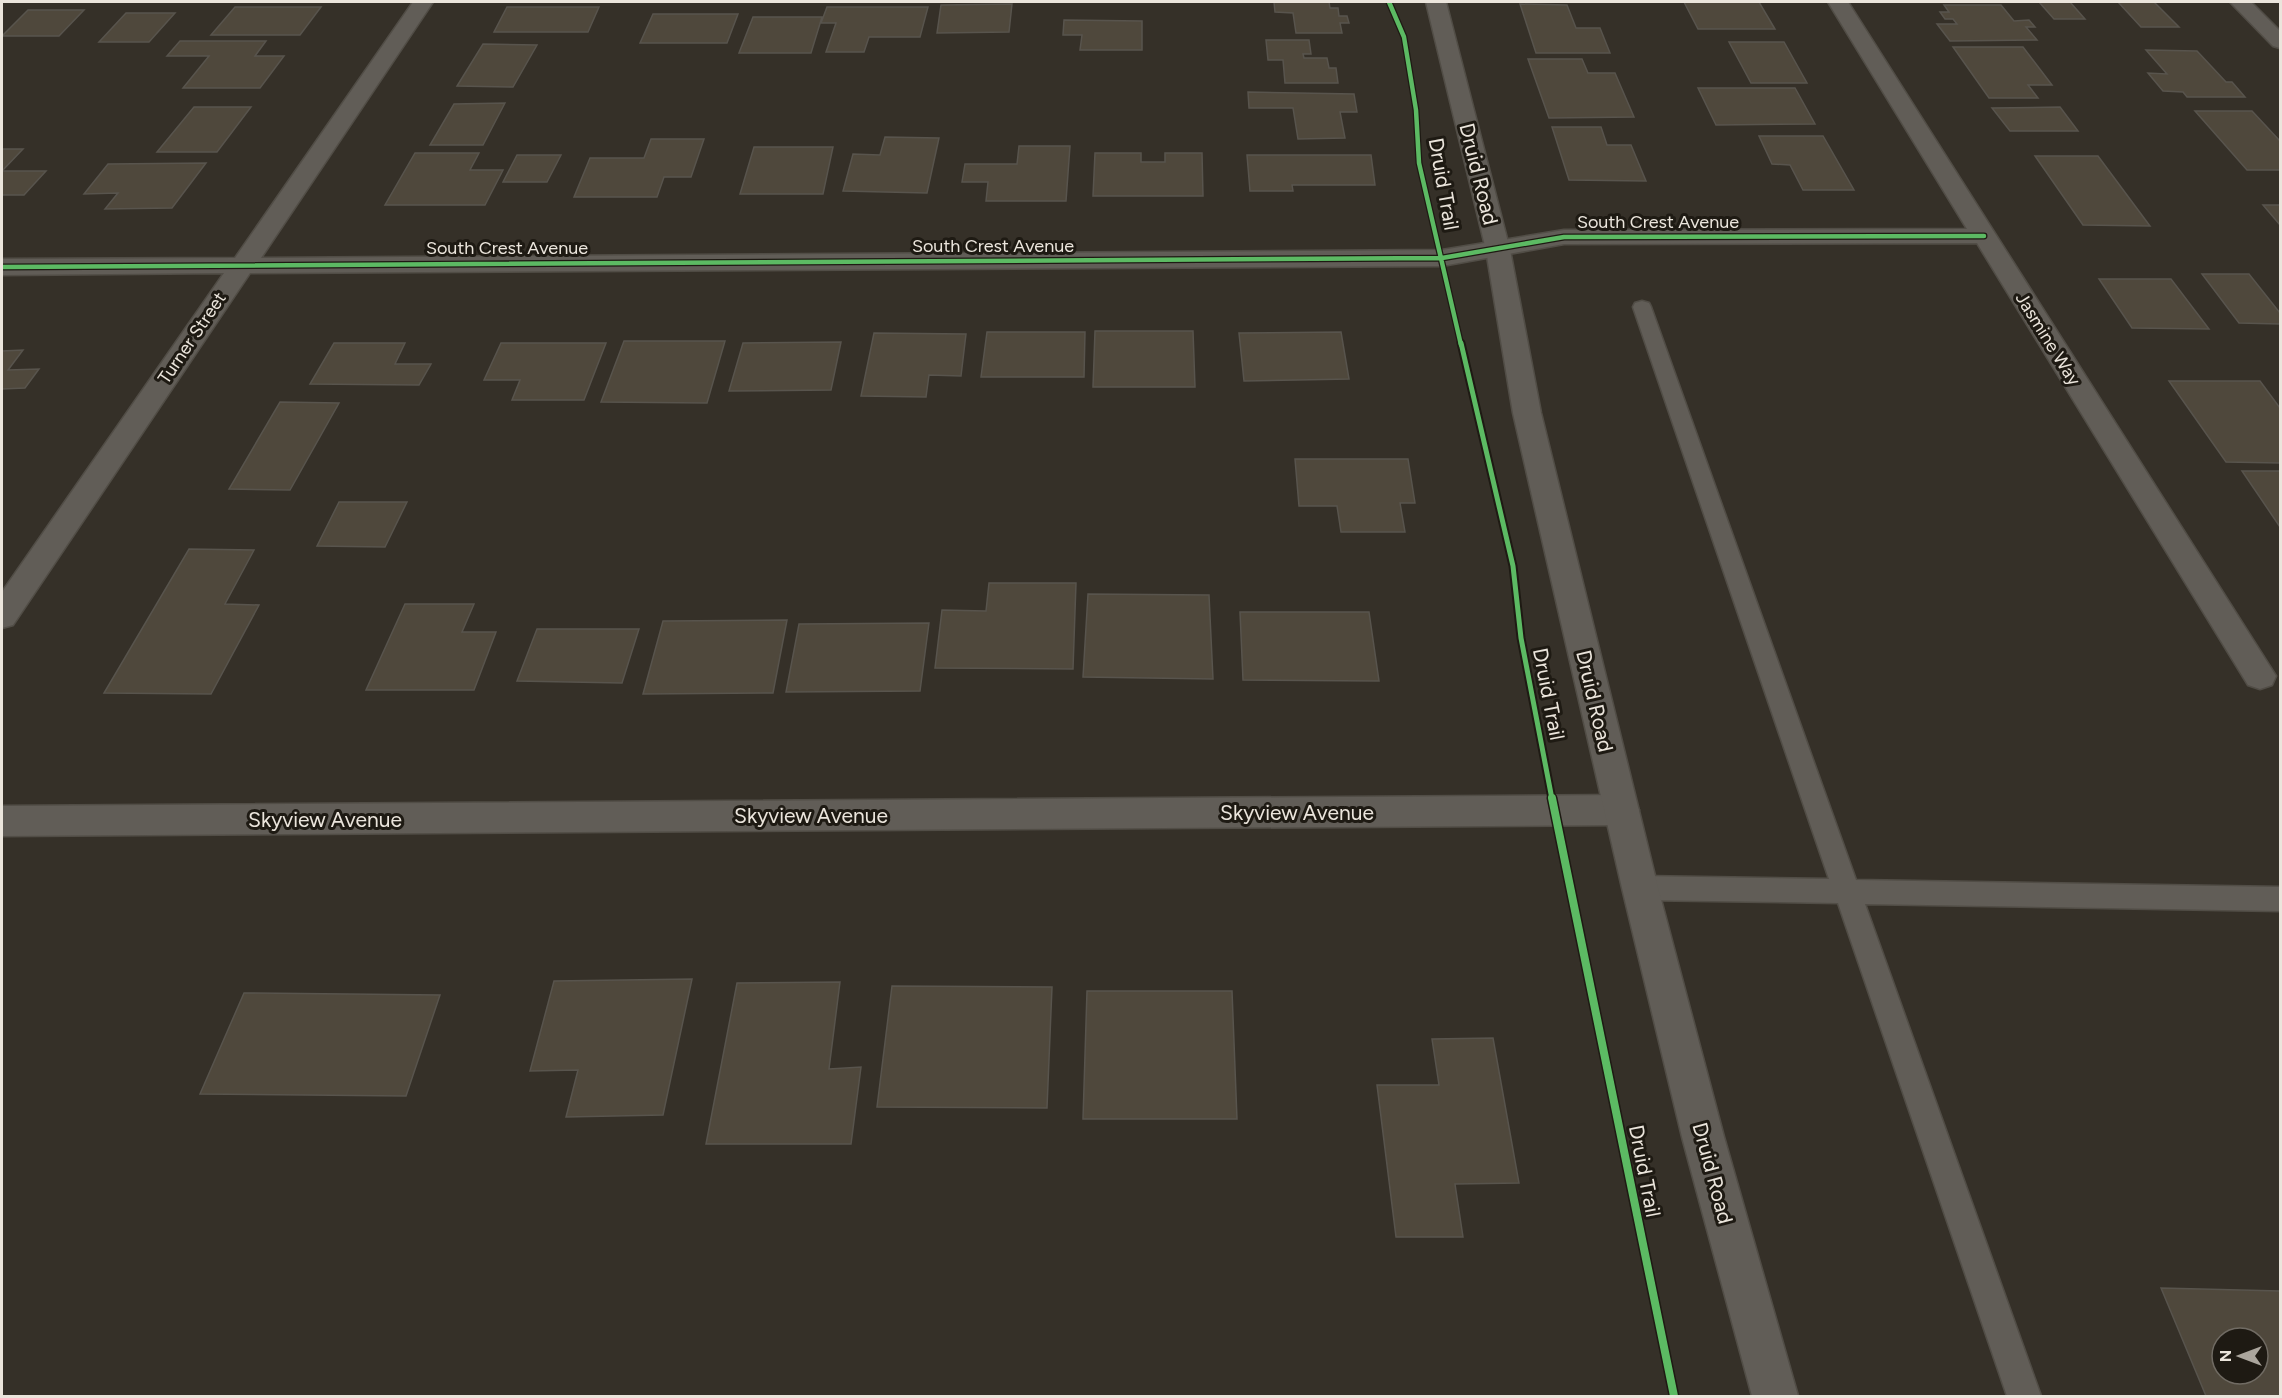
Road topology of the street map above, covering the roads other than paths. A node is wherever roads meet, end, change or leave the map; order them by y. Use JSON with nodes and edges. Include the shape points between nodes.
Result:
{"nodes":[{"id":1,"x":423,"y":2,"type":"edge"},
{"id":2,"x":1436,"y":2,"type":"edge"},
{"id":3,"x":1838,"y":2,"type":"edge"},
{"id":4,"x":2240,"y":2,"type":"edge"},
{"id":5,"x":2280,"y":42,"type":"edge"},
{"id":6,"x":1984,"y":236,"type":"junction"},
{"id":7,"x":1498,"y":250,"type":"junction"},
{"id":8,"x":242,"y":265,"type":"junction"},
{"id":9,"x":2,"y":267,"type":"edge"},
{"id":10,"x":1642,"y":307,"type":"dead end"},
{"id":11,"x":2,"y":616,"type":"edge"},
{"id":12,"x":2260,"y":676,"type":"dead end"},
{"id":13,"x":1621,"y":810,"type":"junction"},
{"id":14,"x":2,"y":821,"type":"edge"},
{"id":15,"x":1640,"y":888,"type":"junction"},
{"id":16,"x":1848,"y":891,"type":"junction"},
{"id":17,"x":2280,"y":899,"type":"edge"},
{"id":18,"x":1775,"y":1396,"type":"edge"},
{"id":19,"x":2024,"y":1396,"type":"edge"}],
"edges":[{"from":1,"to":8,"type":"street","name":"Turner Street"},
{"from":2,"to":7,"type":"street","name":"Druid Road"},
{"from":3,"to":6,"type":"street","name":"Jasmine Way"},
{"from":4,"to":5,"type":"street"},
{"from":6,"to":7,"type":"street","name":"South Crest Avenue","via":[[1564,237]]},
{"from":6,"to":12,"type":"street","name":"Jasmine Way"},
{"from":7,"to":8,"type":"street","name":"South Crest Avenue","via":[[1442,258]]},
{"from":7,"to":13,"type":"street","name":"Druid Road","via":[[1527,413]]},
{"from":8,"to":9,"type":"street","name":"South Crest Avenue"},
{"from":8,"to":11,"type":"street","name":"Turner Street"},
{"from":10,"to":16,"type":"lane"},
{"from":13,"to":14,"type":"street","name":"Skyview Avenue"},
{"from":13,"to":15,"type":"street","name":"Druid Road"},
{"from":15,"to":16,"type":"lane"},
{"from":15,"to":18,"type":"street","name":"Druid Road","via":[[1703,1137]]},
{"from":16,"to":17,"type":"lane"},
{"from":16,"to":19,"type":"lane"}]}
